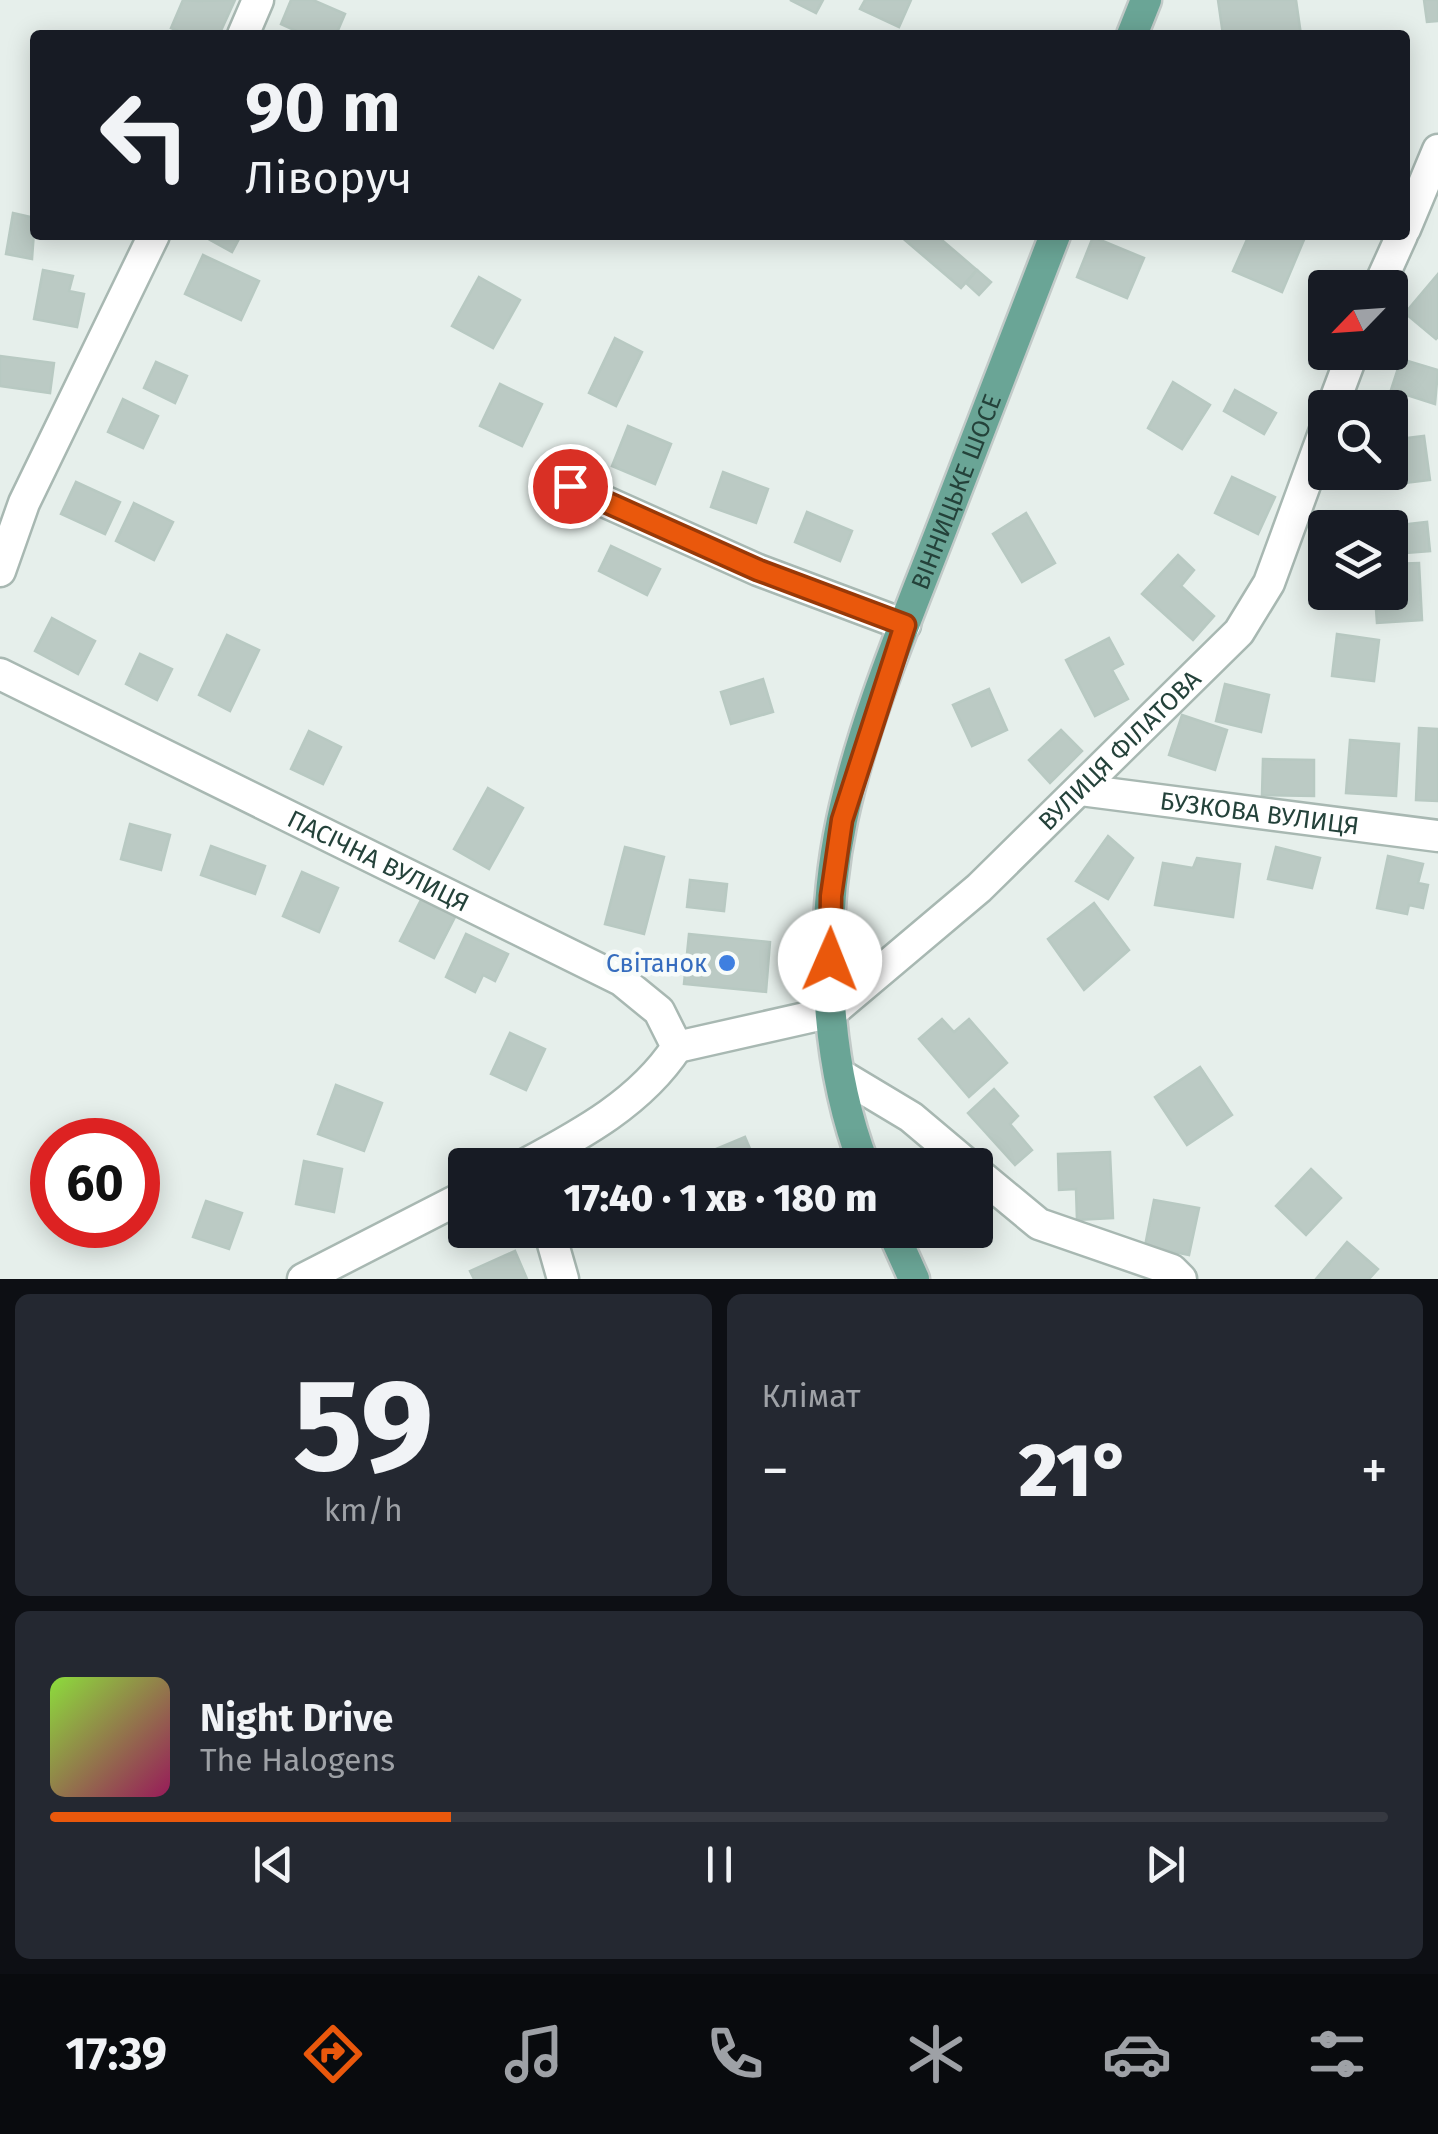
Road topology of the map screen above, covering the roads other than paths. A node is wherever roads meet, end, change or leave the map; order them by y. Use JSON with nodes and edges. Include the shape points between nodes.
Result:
{"nodes":[{"id":1,"x":258,"y":0,"type":"edge"},
{"id":2,"x":1146,"y":0,"type":"edge"},
{"id":3,"x":245,"y":30,"type":"edge"},
{"id":4,"x":1134,"y":30,"type":"edge"},
{"id":5,"x":1438,"y":150,"type":"edge"},
{"id":6,"x":1410,"y":218,"type":"edge"},
{"id":7,"x":152,"y":240,"type":"edge"},
{"id":8,"x":1053,"y":240,"type":"edge"},
{"id":9,"x":1400,"y":240,"type":"edge"},
{"id":10,"x":1386,"y":270,"type":"edge"},
{"id":11,"x":1308,"y":476,"type":"edge"},
{"id":12,"x":570,"y":486,"type":"dead end"},
{"id":13,"x":0,"y":570,"type":"edge"},
{"id":14,"x":905,"y":625,"type":"junction"},
{"id":15,"x":0,"y":674,"type":"edge"},
{"id":16,"x":1081,"y":790,"type":"junction"},
{"id":17,"x":1438,"y":836,"type":"edge"},
{"id":18,"x":832,"y":1012,"type":"junction"},
{"id":19,"x":678,"y":1047,"type":"junction"},
{"id":20,"x":841,"y":1074,"type":"junction"},
{"id":21,"x":554,"y":1148,"type":"edge"},
{"id":22,"x":858,"y":1148,"type":"edge"},
{"id":23,"x":948,"y":1148,"type":"edge"},
{"id":24,"x":993,"y":1185,"type":"edge"},
{"id":25,"x":448,"y":1205,"type":"edge"},
{"id":26,"x":554,"y":1248,"type":"edge"},
{"id":27,"x":900,"y":1248,"type":"edge"},
{"id":28,"x":304,"y":1279,"type":"edge"},
{"id":29,"x":563,"y":1279,"type":"edge"},
{"id":30,"x":914,"y":1279,"type":"edge"},
{"id":31,"x":1181,"y":1279,"type":"edge"}],
"edges":[{"from":1,"to":3,"type":"street"},
{"from":2,"to":4,"type":"main road"},
{"from":5,"to":6,"type":"street"},
{"from":7,"to":13,"type":"street","via":[[24,503]]},
{"from":8,"to":14,"type":"main road","name":"ВІННИЦЬКЕ ШОСЕ"},
{"from":9,"to":10,"type":"street"},
{"from":11,"to":16,"type":"street","name":"ВУЛИЦЯ ФІЛАТОВА","via":[[1269,583],[1238,632]]},
{"from":12,"to":14,"type":"street","via":[[758,570]]},
{"from":14,"to":18,"type":"main road","name":"ВІННИЦЬКЕ ШОСЕ","via":[[842,820],[831,896]]},
{"from":15,"to":19,"type":"street","name":"ПАСІЧНА ВУЛИЦЯ","via":[[620,980],[659,1011]]},
{"from":16,"to":17,"type":"street","name":"БУЗКОВА ВУЛИЦЯ"},
{"from":16,"to":18,"type":"street","name":"ВУЛИЦЯ ФІЛАТОВА","via":[[979,888]]},
{"from":18,"to":19,"type":"street"},
{"from":18,"to":20,"type":"main road","name":"ВІННИЦЬКЕ ШОСЕ"},
{"from":19,"to":21,"type":"street","via":[[638,1096]]},
{"from":20,"to":22,"type":"main road","name":"ВІННИЦЬКЕ ШОСЕ"},
{"from":20,"to":23,"type":"street"},
{"from":24,"to":31,"type":"street","via":[[1039,1224],[1172,1270]]},
{"from":25,"to":28,"type":"street"},
{"from":26,"to":29,"type":"street"},
{"from":27,"to":30,"type":"main road"}]}
